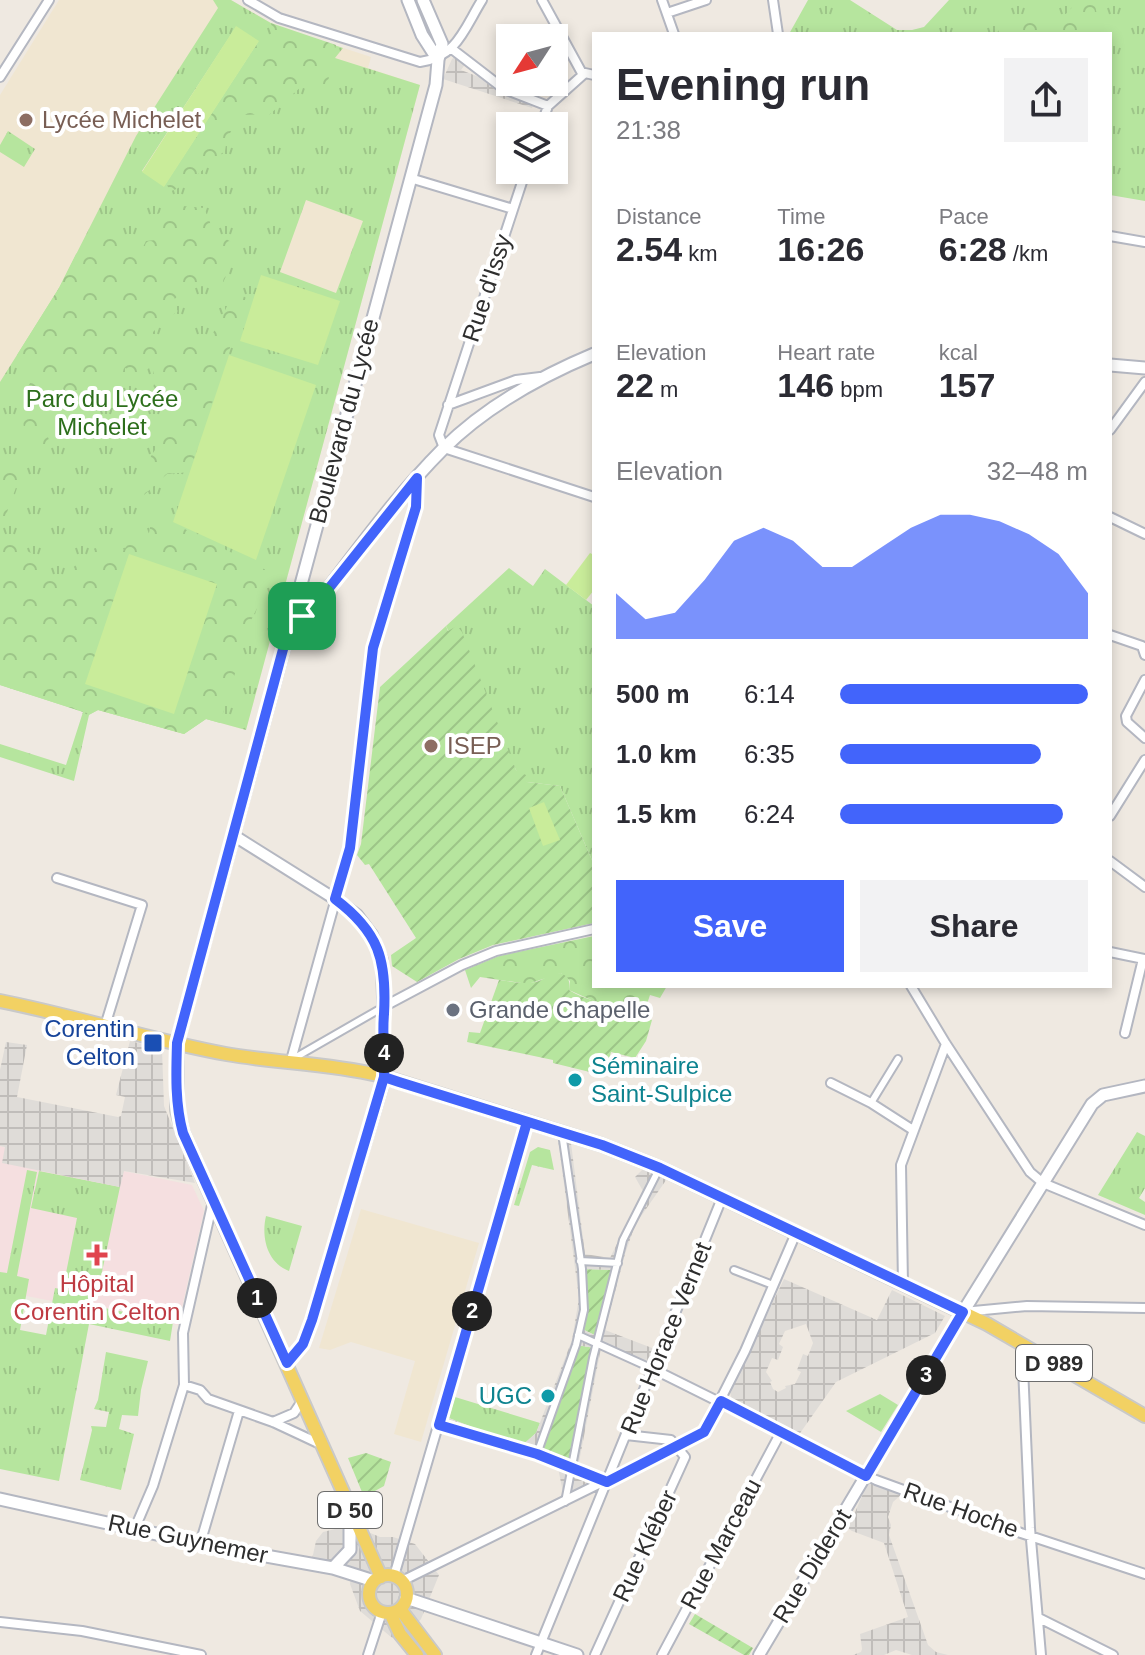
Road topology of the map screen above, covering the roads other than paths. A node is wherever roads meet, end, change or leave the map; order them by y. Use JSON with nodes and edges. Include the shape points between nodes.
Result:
{"nodes":[{"id":1,"x":49,"y":0,"type":"edge"},
{"id":2,"x":248,"y":0,"type":"edge"},
{"id":3,"x":423,"y":0,"type":"edge"},
{"id":4,"x":482,"y":0,"type":"edge"},
{"id":5,"x":542,"y":0,"type":"edge"},
{"id":6,"x":662,"y":0,"type":"edge"},
{"id":7,"x":706,"y":0,"type":"edge"},
{"id":8,"x":773,"y":0,"type":"edge"},
{"id":9,"x":408,"y":1,"type":"edge"},
{"id":10,"x":667,"y":13,"type":"junction"},
{"id":11,"x":673,"y":32,"type":"edge"},
{"id":12,"x":778,"y":32,"type":"edge"},
{"id":13,"x":452,"y":49,"type":"junction"},
{"id":14,"x":438,"y":60,"type":"junction"},
{"id":15,"x":2,"y":71,"type":"edge"},
{"id":16,"x":583,"y":75,"type":"junction"},
{"id":17,"x":592,"y":75,"type":"edge"},
{"id":18,"x":548,"y":106,"type":"junction"},
{"id":19,"x":546,"y":112,"type":"edge"},
{"id":20,"x":410,"y":178,"type":"junction"},
{"id":21,"x":521,"y":184,"type":"edge"},
{"id":22,"x":513,"y":209,"type":"junction"},
{"id":23,"x":1112,"y":236,"type":"edge"},
{"id":24,"x":1145,"y":242,"type":"edge"},
{"id":25,"x":592,"y":355,"type":"edge"},
{"id":26,"x":1112,"y":365,"type":"edge"},
{"id":27,"x":1145,"y":368,"type":"edge"},
{"id":28,"x":541,"y":377,"type":"junction"},
{"id":29,"x":1145,"y":382,"type":"edge"},
{"id":30,"x":448,"y":405,"type":"junction"},
{"id":31,"x":1112,"y":427,"type":"edge"},
{"id":32,"x":444,"y":448,"type":"junction"},
{"id":33,"x":417,"y":478,"type":"junction"},
{"id":34,"x":592,"y":496,"type":"edge"},
{"id":35,"x":1112,"y":518,"type":"edge"},
{"id":36,"x":1145,"y":534,"type":"edge"},
{"id":37,"x":292,"y":616,"type":"junction"},
{"id":38,"x":1112,"y":636,"type":"edge"},
{"id":39,"x":1145,"y":655,"type":"edge"},
{"id":40,"x":1145,"y":680,"type":"edge"},
{"id":41,"x":1145,"y":738,"type":"edge"},
{"id":42,"x":1145,"y":760,"type":"edge"},
{"id":43,"x":1112,"y":813,"type":"edge"},
{"id":44,"x":233,"y":835,"type":"junction"},
{"id":45,"x":1112,"y":862,"type":"edge"},
{"id":46,"x":57,"y":878,"type":"dead end"},
{"id":47,"x":1145,"y":887,"type":"edge"},
{"id":48,"x":335,"y":899,"type":"junction"},
{"id":49,"x":592,"y":929,"type":"edge"},
{"id":50,"x":1112,"y":952,"type":"edge"},
{"id":51,"x":1144,"y":959,"type":"edge"},
{"id":52,"x":912,"y":988,"type":"edge"},
{"id":53,"x":0,"y":1001,"type":"edge"},
{"id":54,"x":385,"y":1006,"type":"junction"},
{"id":55,"x":105,"y":1026,"type":"junction"},
{"id":56,"x":1125,"y":1033,"type":"dead end"},
{"id":57,"x":177,"y":1043,"type":"junction"},
{"id":58,"x":946,"y":1044,"type":"junction"},
{"id":59,"x":898,"y":1059,"type":"dead end"},
{"id":60,"x":291,"y":1060,"type":"junction"},
{"id":61,"x":384,"y":1077,"type":"junction"},
{"id":62,"x":831,"y":1083,"type":"dead end"},
{"id":63,"x":1145,"y":1086,"type":"edge"},
{"id":64,"x":871,"y":1103,"type":"junction"},
{"id":65,"x":527,"y":1122,"type":"junction"},
{"id":66,"x":913,"y":1130,"type":"junction"},
{"id":67,"x":562,"y":1133,"type":"junction"},
{"id":68,"x":660,"y":1168,"type":"junction"},
{"id":69,"x":1043,"y":1183,"type":"junction"},
{"id":70,"x":722,"y":1198,"type":"junction"},
{"id":71,"x":213,"y":1201,"type":"junction"},
{"id":72,"x":1145,"y":1225,"type":"edge"},
{"id":73,"x":796,"y":1233,"type":"junction"},
{"id":74,"x":580,"y":1261,"type":"junction"},
{"id":75,"x":618,"y":1263,"type":"junction"},
{"id":76,"x":734,"y":1270,"type":"dead end"},
{"id":77,"x":903,"y":1284,"type":"junction"},
{"id":78,"x":773,"y":1285,"type":"junction"},
{"id":79,"x":1145,"y":1308,"type":"edge"},
{"id":80,"x":963,"y":1312,"type":"junction"},
{"id":81,"x":578,"y":1335,"type":"junction"},
{"id":82,"x":597,"y":1343,"type":"junction"},
{"id":83,"x":1022,"y":1344,"type":"junction"},
{"id":84,"x":287,"y":1363,"type":"junction"},
{"id":85,"x":653,"y":1369,"type":"junction"},
{"id":86,"x":184,"y":1385,"type":"junction"},
{"id":87,"x":302,"y":1401,"type":"junction"},
{"id":88,"x":721,"y":1401,"type":"junction"},
{"id":89,"x":239,"y":1411,"type":"junction"},
{"id":90,"x":1145,"y":1416,"type":"edge"},
{"id":91,"x":273,"y":1422,"type":"junction"},
{"id":92,"x":439,"y":1425,"type":"junction"},
{"id":93,"x":781,"y":1432,"type":"junction"},
{"id":94,"x":626,"y":1435,"type":"junction"},
{"id":95,"x":320,"y":1444,"type":"junction"},
{"id":96,"x":678,"y":1447,"type":"junction"},
{"id":97,"x":537,"y":1454,"type":"junction"},
{"id":98,"x":572,"y":1468,"type":"junction"},
{"id":99,"x":866,"y":1476,"type":"junction"},
{"id":100,"x":607,"y":1482,"type":"junction"},
{"id":101,"x":0,"y":1499,"type":"edge"},
{"id":102,"x":565,"y":1502,"type":"junction"},
{"id":103,"x":350,"y":1510,"type":"junction"},
{"id":104,"x":135,"y":1528,"type":"junction"},
{"id":105,"x":1031,"y":1535,"type":"junction"},
{"id":106,"x":200,"y":1544,"type":"junction"},
{"id":107,"x":333,"y":1568,"type":"junction"},
{"id":108,"x":1145,"y":1574,"type":"edge"},
{"id":109,"x":388,"y":1579,"type":"junction"},
{"id":110,"x":395,"y":1608,"type":"junction"},
{"id":111,"x":1039,"y":1618,"type":"junction"},
{"id":112,"x":0,"y":1622,"type":"edge"},
{"id":113,"x":539,"y":1649,"type":"edge"},
{"id":114,"x":201,"y":1655,"type":"edge"},
{"id":115,"x":368,"y":1655,"type":"edge"},
{"id":116,"x":417,"y":1655,"type":"edge"},
{"id":117,"x":435,"y":1655,"type":"edge"},
{"id":118,"x":577,"y":1655,"type":"edge"},
{"id":119,"x":595,"y":1655,"type":"edge"},
{"id":120,"x":662,"y":1655,"type":"edge"},
{"id":121,"x":759,"y":1655,"type":"edge"},
{"id":122,"x":1041,"y":1655,"type":"edge"},
{"id":123,"x":1113,"y":1655,"type":"edge"}],
"edges":[{"from":1,"to":15,"type":"street"},
{"from":2,"to":14,"type":"street","via":[[289,21],[420,62]]},
{"from":3,"to":14,"type":"main road","number":"D 50","via":[[442,44]]},
{"from":4,"to":13,"type":"street"},
{"from":5,"to":16,"type":"street"},
{"from":6,"to":10,"type":"street"},
{"from":7,"to":10,"type":"street"},
{"from":8,"to":12,"type":"street"},
{"from":9,"to":14,"type":"main road"},
{"from":10,"to":11,"type":"street"},
{"from":13,"to":14,"type":"street"},
{"from":13,"to":18,"type":"street","via":[[504,89]]},
{"from":14,"to":20,"type":"main road","name":"Boulevard du Lycée","number":"D 50"},
{"from":16,"to":17,"type":"street"},
{"from":16,"to":18,"type":"street"},
{"from":18,"to":19,"type":"street"},
{"from":20,"to":22,"type":"street"},
{"from":20,"to":37,"type":"main road","name":"Boulevard du Lycée","number":"D 50"},
{"from":21,"to":22,"type":"street","name":"Rue d'Issy"},
{"from":22,"to":30,"type":"street","name":"Rue d'Issy"},
{"from":23,"to":24,"type":"street"},
{"from":25,"to":28,"type":"main road"},
{"from":26,"to":27,"type":"main road"},
{"from":28,"to":30,"type":"street","via":[[516,380]]},
{"from":28,"to":32,"type":"main road"},
{"from":29,"to":31,"type":"street"},
{"from":30,"to":32,"type":"street","name":"Rue d'Issy","via":[[439,435]]},
{"from":32,"to":33,"type":"main road"},
{"from":32,"to":34,"type":"street"},
{"from":33,"to":37,"type":"main road","via":[[310,612]]},
{"from":33,"to":48,"type":"street","via":[[416,507],[373,648],[350,848]]},
{"from":35,"to":36,"type":"street"},
{"from":37,"to":44,"type":"main road","name":"Boulevard du Lycée","number":"D 50"},
{"from":38,"to":39,"type":"street","via":[[1142,646]]},
{"from":40,"to":41,"type":"street","via":[[1126,716]]},
{"from":42,"to":43,"type":"street"},
{"from":44,"to":48,"type":"street"},
{"from":44,"to":57,"type":"main road","number":"D 50"},
{"from":45,"to":47,"type":"street"},
{"from":46,"to":55,"type":"street","via":[[142,905]]},
{"from":48,"to":54,"type":"street","via":[[372,935],[382,960]]},
{"from":48,"to":60,"type":"street"},
{"from":49,"to":54,"type":"street","via":[[496,951]]},
{"from":50,"to":51,"type":"street"},
{"from":51,"to":56,"type":"street"},
{"from":52,"to":58,"type":"street"},
{"from":53,"to":55,"type":"main road","number":"D 989"},
{"from":54,"to":60,"type":"street"},
{"from":54,"to":61,"type":"street"},
{"from":55,"to":57,"type":"main road","number":"D 989"},
{"from":57,"to":60,"type":"main road","number":"D 989"},
{"from":57,"to":71,"type":"main road","number":"D 50","via":[[177,1110]]},
{"from":58,"to":66,"type":"street"},
{"from":58,"to":69,"type":"street","via":[[1030,1172]]},
{"from":59,"to":64,"type":"street"},
{"from":60,"to":61,"type":"main road","number":"D 989"},
{"from":61,"to":65,"type":"main road","number":"D 989"},
{"from":61,"to":84,"type":"street","via":[[312,1320],[303,1344]]},
{"from":62,"to":64,"type":"street"},
{"from":63,"to":69,"type":"main road","via":[[1103,1095],[1092,1104]]},
{"from":64,"to":66,"type":"street"},
{"from":65,"to":67,"type":"main road","number":"D 989"},
{"from":65,"to":92,"type":"street"},
{"from":66,"to":77,"type":"street","via":[[901,1165]]},
{"from":67,"to":68,"type":"main road","number":"D 989"},
{"from":67,"to":74,"type":"street"},
{"from":68,"to":70,"type":"main road","number":"D 989"},
{"from":68,"to":75,"type":"street","via":[[623,1240]]},
{"from":69,"to":72,"type":"street"},
{"from":69,"to":80,"type":"main road"},
{"from":70,"to":73,"type":"main road","number":"D 989"},
{"from":70,"to":85,"type":"street","name":"Rue Horace Vernet"},
{"from":71,"to":84,"type":"main road","number":"D 50"},
{"from":71,"to":86,"type":"street","via":[[183,1333]]},
{"from":73,"to":77,"type":"main road","number":"D 989"},
{"from":73,"to":78,"type":"street"},
{"from":74,"to":75,"type":"street"},
{"from":74,"to":81,"type":"street","via":[[584,1310]]},
{"from":75,"to":82,"type":"street"},
{"from":76,"to":78,"type":"street"},
{"from":77,"to":80,"type":"main road","number":"D 989"},
{"from":78,"to":88,"type":"street"},
{"from":79,"to":80,"type":"street","via":[[1027,1306]]},
{"from":80,"to":83,"type":"main road","number":"D 989"},
{"from":80,"to":99,"type":"street","name":"Rue Diderot"},
{"from":81,"to":82,"type":"street"},
{"from":81,"to":97,"type":"street"},
{"from":82,"to":85,"type":"street"},
{"from":82,"to":98,"type":"street"},
{"from":83,"to":90,"type":"main road","number":"D 989"},
{"from":83,"to":105,"type":"street"},
{"from":84,"to":87,"type":"main road","number":"D 50"},
{"from":85,"to":88,"type":"street","name":"Rue Hoche"},
{"from":85,"to":94,"type":"street","name":"Rue Horace Vernet"},
{"from":86,"to":89,"type":"street"},
{"from":86,"to":104,"type":"street"},
{"from":87,"to":91,"type":"street","via":[[294,1413]]},
{"from":87,"to":95,"type":"main road","number":"D 50"},
{"from":88,"to":93,"type":"street","name":"Rue Hoche"},
{"from":88,"to":96,"type":"street","via":[[704,1432]]},
{"from":89,"to":91,"type":"street"},
{"from":89,"to":106,"type":"street"},
{"from":91,"to":95,"type":"street"},
{"from":92,"to":97,"type":"street"},
{"from":92,"to":109,"type":"street"},
{"from":93,"to":99,"type":"street","name":"Rue Hoche"},
{"from":93,"to":120,"type":"street","name":"Rue Marceau"},
{"from":94,"to":96,"type":"street","via":[[671,1440]]},
{"from":94,"to":100,"type":"street","name":"Rue Horace Vernet"},
{"from":95,"to":103,"type":"main road","number":"D 50"},
{"from":96,"to":100,"type":"street"},
{"from":96,"to":119,"type":"street","name":"Rue Kléber","via":[[685,1457]]},
{"from":97,"to":98,"type":"street"},
{"from":98,"to":100,"type":"street"},
{"from":98,"to":102,"type":"street"},
{"from":99,"to":105,"type":"street","name":"Rue Hoche"},
{"from":99,"to":121,"type":"street","name":"Rue Diderot"},
{"from":100,"to":102,"type":"street"},
{"from":100,"to":113,"type":"street","name":"Rue Horace Vernet"},
{"from":101,"to":104,"type":"main road","name":"Rue Guynemer"},
{"from":102,"to":109,"type":"street"},
{"from":103,"to":107,"type":"main road","via":[[350,1550]]},
{"from":103,"to":109,"type":"main road","number":"D 50"},
{"from":104,"to":106,"type":"main road","name":"Rue Guynemer"},
{"from":105,"to":108,"type":"street","name":"Rue Hoche"},
{"from":105,"to":111,"type":"street"},
{"from":106,"to":107,"type":"main road","name":"Rue Guynemer"},
{"from":107,"to":109,"type":"main road","name":"Rue Guynemer"},
{"from":109,"to":110,"type":"main road"},
{"from":109,"to":110,"type":"main road","via":[[370,1587],[369,1598],[375,1608]]},
{"from":110,"to":113,"type":"main road"},
{"from":110,"to":115,"type":"street"},
{"from":110,"to":116,"type":"main road","via":[[400,1634]]},
{"from":110,"to":117,"type":"main road"},
{"from":111,"to":122,"type":"street"},
{"from":111,"to":123,"type":"street"},
{"from":112,"to":114,"type":"street","via":[[82,1631]]},
{"from":113,"to":118,"type":"main road"}]}
